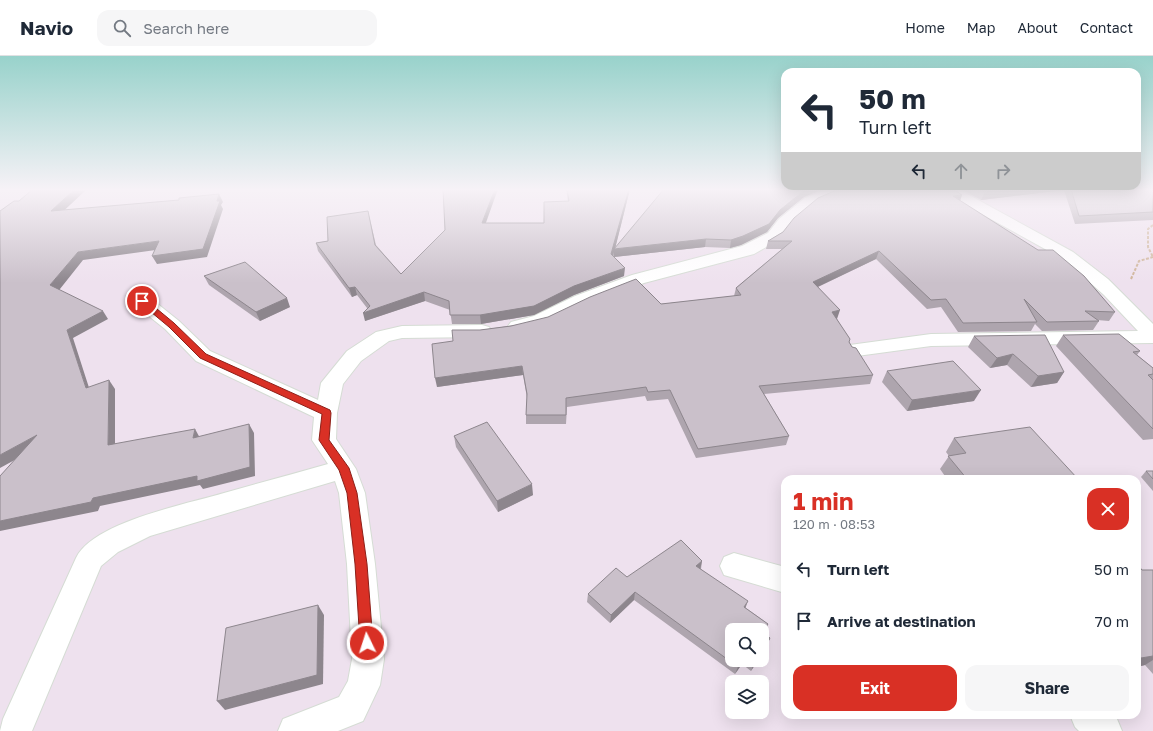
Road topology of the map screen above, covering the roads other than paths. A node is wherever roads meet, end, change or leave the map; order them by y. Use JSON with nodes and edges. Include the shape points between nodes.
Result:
{"nodes":[{"id":1,"x":787,"y":220,"type":"edge"},
{"id":2,"x":1006,"y":220,"type":"edge"},
{"id":3,"x":142,"y":301,"type":"dead end"},
{"id":4,"x":1153,"y":337,"type":"edge"},
{"id":5,"x":857,"y":350,"type":"edge"},
{"id":6,"x":326,"y":413,"type":"junction"},
{"id":7,"x":344,"y":468,"type":"junction"},
{"id":8,"x":734,"y":566,"type":"dead end"},
{"id":9,"x":781,"y":579,"type":"edge"},
{"id":10,"x":1092,"y":719,"type":"edge"},
{"id":11,"x":15,"y":731,"type":"edge"},
{"id":12,"x":294,"y":731,"type":"edge"},
{"id":13,"x":1105,"y":731,"type":"edge"}],
"edges":[{"from":1,"to":6,"type":"street","via":[[774,236],[748,250],[638,278],[582,300],[541,320],[481,331],[402,332],[383,336],[354,356],[332,383]]},
{"from":2,"to":4,"type":"street","via":[[1047,243],[1084,268],[1122,302]]},
{"from":3,"to":6,"type":"street","via":[[172,325],[203,356]]},
{"from":4,"to":5,"type":"street","via":[[931,340]]},
{"from":6,"to":7,"type":"street","via":[[324,440]]},
{"from":7,"to":11,"type":"street","via":[[144,528],[103,546],[90,558]]},
{"from":7,"to":12,"type":"street","via":[[352,493],[361,564],[368,659],[364,685],[350,709]]},
{"from":8,"to":9,"type":"street"},
{"from":10,"to":13,"type":"street"}]}
